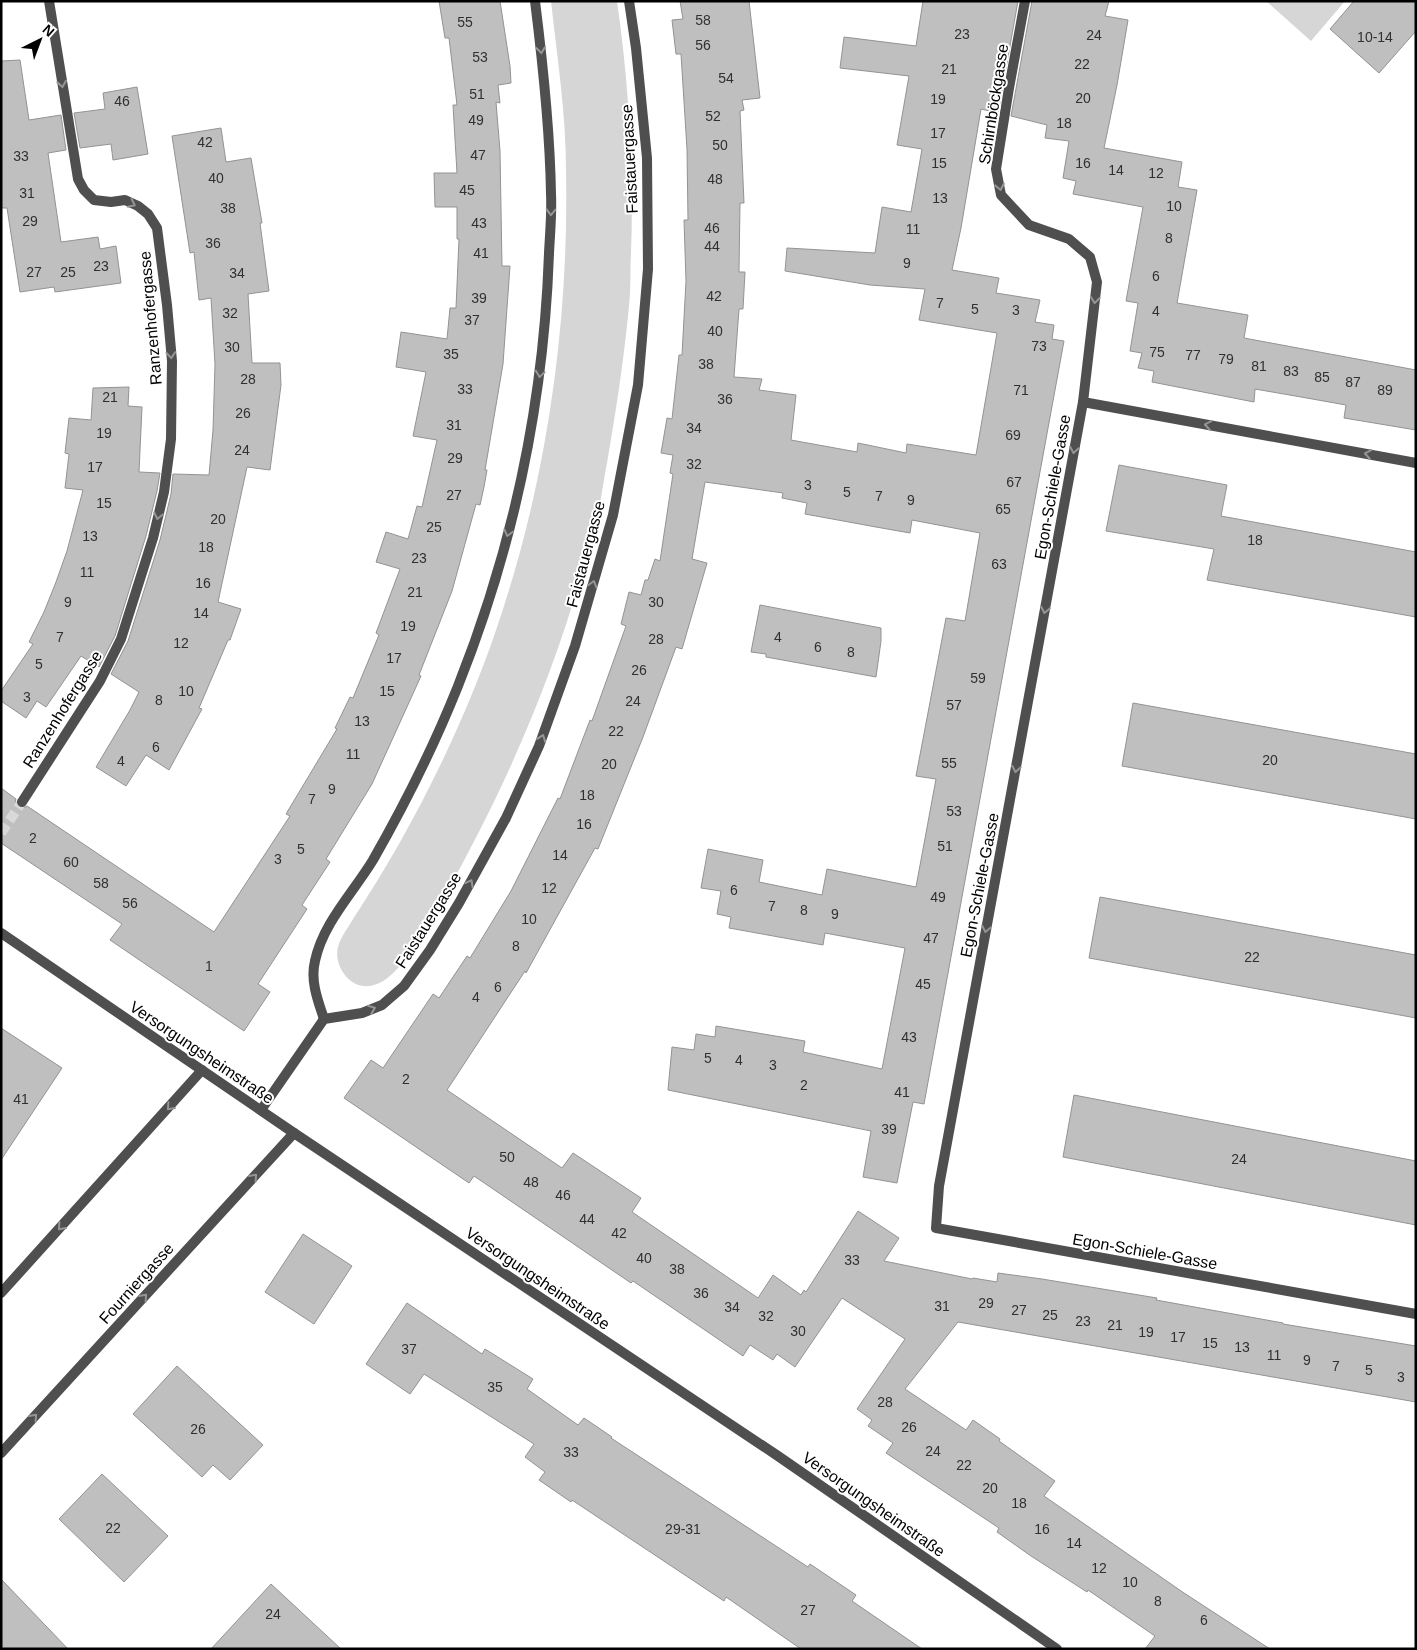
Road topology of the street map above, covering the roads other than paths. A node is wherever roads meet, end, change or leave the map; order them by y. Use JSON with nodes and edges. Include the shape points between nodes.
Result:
{"nodes":[{"id":1,"x":49,"y":1,"type":"edge"},
{"id":2,"x":535,"y":1,"type":"edge"},
{"id":3,"x":629,"y":1,"type":"edge"},
{"id":4,"x":1025,"y":1,"type":"edge"},
{"id":5,"x":1083,"y":402,"type":"junction"},
{"id":6,"x":1416,"y":462,"type":"edge"},
{"id":7,"x":22,"y":802,"type":"tunnel mouth"},
{"id":8,"x":1,"y":933,"type":"edge"},
{"id":9,"x":324,"y":1019,"type":"junction"},
{"id":10,"x":202,"y":1070,"type":"junction"},
{"id":11,"x":261,"y":1110,"type":"junction"},
{"id":12,"x":294,"y":1134,"type":"junction"},
{"id":13,"x":1,"y":1292,"type":"edge"},
{"id":14,"x":1416,"y":1314,"type":"edge"},
{"id":15,"x":1,"y":1453,"type":"edge"},
{"id":16,"x":1057,"y":1649,"type":"edge"}],
"edges":[{"from":1,"to":7,"type":"street","name":"Ranzenhofergasse","one_way":true,"via":[[78,180],[94,200],[125,200],[138,206],[148,214],[156,228],[172,361],[171,439],[164,492],[153,538],[121,639],[100,682]]},
{"from":2,"to":9,"type":"street","one_way":true,"via":[[545,80],[552,194],[548,296],[541,365],[518,494],[477,636],[423,766],[374,857],[321,940],[314,965],[315,991]]},
{"from":9,"to":3,"type":"street","name":"Faistauergasse","one_way":true,"via":[[362,1014],[382,1005],[404,986],[430,950],[506,818],[539,746],[575,646],[613,515],[638,385],[647,278],[647,158]]},
{"from":4,"to":5,"type":"street","name":"Schirnböckgasse","one_way":true,"via":[[996,169],[1001,195],[1030,224],[1069,239],[1090,258],[1097,282]]},
{"from":6,"to":5,"type":"street","name":"Egon-Schiele-Gasse","one_way":true},
{"from":5,"to":14,"type":"street","name":"Egon-Schiele-Gasse","one_way":true,"via":[[939,1186],[936,1228]]},
{"from":8,"to":10,"type":"street","name":"Versorgungsheimstraße"},
{"from":9,"to":11,"type":"street"},
{"from":10,"to":11,"type":"street","name":"Versorgungsheimstraße"},
{"from":10,"to":13,"type":"street","one_way":true},
{"from":11,"to":12,"type":"street","name":"Versorgungsheimstraße"},
{"from":15,"to":12,"type":"street","name":"Fourniergasse","one_way":true},
{"from":12,"to":16,"type":"street","name":"Versorgungsheimstraße","via":[[778,1456]]}]}
